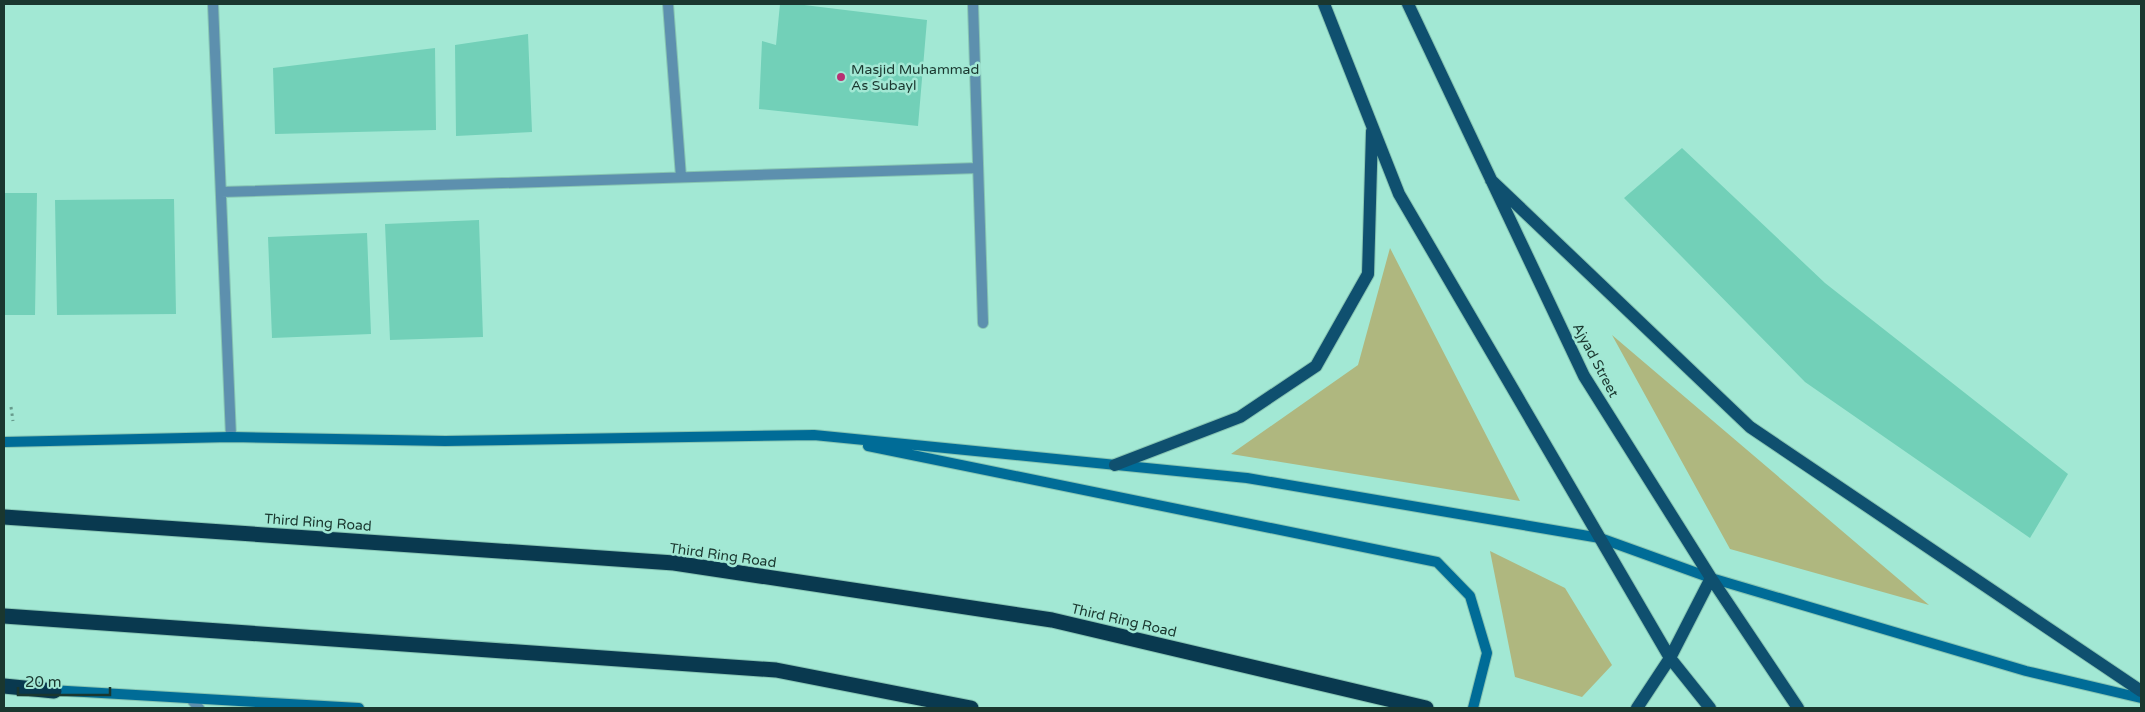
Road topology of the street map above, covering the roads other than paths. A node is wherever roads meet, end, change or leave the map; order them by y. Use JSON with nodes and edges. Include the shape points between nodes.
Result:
{"nodes":[{"id":1,"x":213,"y":4,"type":"edge"},
{"id":2,"x":668,"y":4,"type":"edge"},
{"id":3,"x":973,"y":4,"type":"edge"},
{"id":4,"x":1324,"y":4,"type":"edge"},
{"id":5,"x":1408,"y":4,"type":"edge"},
{"id":6,"x":1372,"y":126,"type":"junction"},
{"id":7,"x":978,"y":168,"type":"junction"},
{"id":8,"x":681,"y":177,"type":"junction"},
{"id":9,"x":1491,"y":180,"type":"junction"},
{"id":10,"x":221,"y":192,"type":"junction"},
{"id":11,"x":983,"y":324,"type":"dead end"},
{"id":12,"x":814,"y":435,"type":"junction"},
{"id":13,"x":232,"y":437,"type":"junction"},
{"id":14,"x":4,"y":442,"type":"edge"},
{"id":15,"x":1115,"y":465,"type":"junction"},
{"id":16,"x":4,"y":517,"type":"edge"},
{"id":17,"x":1600,"y":538,"type":"junction"},
{"id":18,"x":1711,"y":578,"type":"junction"},
{"id":19,"x":4,"y":616,"type":"edge"},
{"id":20,"x":1670,"y":658,"type":"junction"},
{"id":21,"x":4,"y":687,"type":"edge"},
{"id":22,"x":54,"y":691,"type":"joint"},
{"id":23,"x":2141,"y":692,"type":"edge"},
{"id":24,"x":2141,"y":698,"type":"edge"},
{"id":25,"x":191,"y":699,"type":"junction"},
{"id":26,"x":1419,"y":706,"type":"edge"},
{"id":27,"x":198,"y":708,"type":"edge"},
{"id":28,"x":359,"y":708,"type":"edge"},
{"id":29,"x":971,"y":708,"type":"edge"},
{"id":30,"x":1474,"y":708,"type":"edge"},
{"id":31,"x":1637,"y":708,"type":"edge"},
{"id":32,"x":1710,"y":708,"type":"edge"},
{"id":33,"x":1798,"y":708,"type":"edge"}],
"edges":[{"from":1,"to":10,"type":"street"},
{"from":2,"to":8,"type":"street"},
{"from":3,"to":7,"type":"street"},
{"from":4,"to":6,"type":"main road"},
{"from":5,"to":9,"type":"main road","name":"Ajyad Street"},
{"from":6,"to":15,"type":"main road","via":[[1368,274],[1316,366],[1240,417]]},
{"from":6,"to":17,"type":"main road","via":[[1400,194]]},
{"from":7,"to":8,"type":"street"},
{"from":7,"to":11,"type":"street"},
{"from":8,"to":10,"type":"street"},
{"from":9,"to":18,"type":"main road","name":"Ajyad Street","via":[[1584,376]]},
{"from":9,"to":23,"type":"main road","via":[[1750,427]]},
{"from":10,"to":13,"type":"street"},
{"from":12,"to":13,"type":"main road","via":[[445,441]]},
{"from":12,"to":15,"type":"main road"},
{"from":12,"to":30,"type":"main road","via":[[1437,562],[1470,596],[1487,653]]},
{"from":13,"to":14,"type":"main road"},
{"from":15,"to":17,"type":"main road","via":[[1247,478]]},
{"from":16,"to":26,"type":"highway","name":"Third Ring Road","via":[[674,563],[1052,620]]},
{"from":17,"to":18,"type":"main road"},
{"from":17,"to":20,"type":"main road"},
{"from":18,"to":20,"type":"main road"},
{"from":18,"to":24,"type":"main road","via":[[2026,671]]},
{"from":18,"to":33,"type":"main road","name":"Ajyad Street"},
{"from":19,"to":29,"type":"highway","via":[[776,670]]},
{"from":20,"to":31,"type":"main road"},
{"from":20,"to":32,"type":"main road"},
{"from":21,"to":22,"type":"highway"},
{"from":22,"to":25,"type":"main road"},
{"from":25,"to":27,"type":"street"},
{"from":25,"to":28,"type":"main road"}]}
